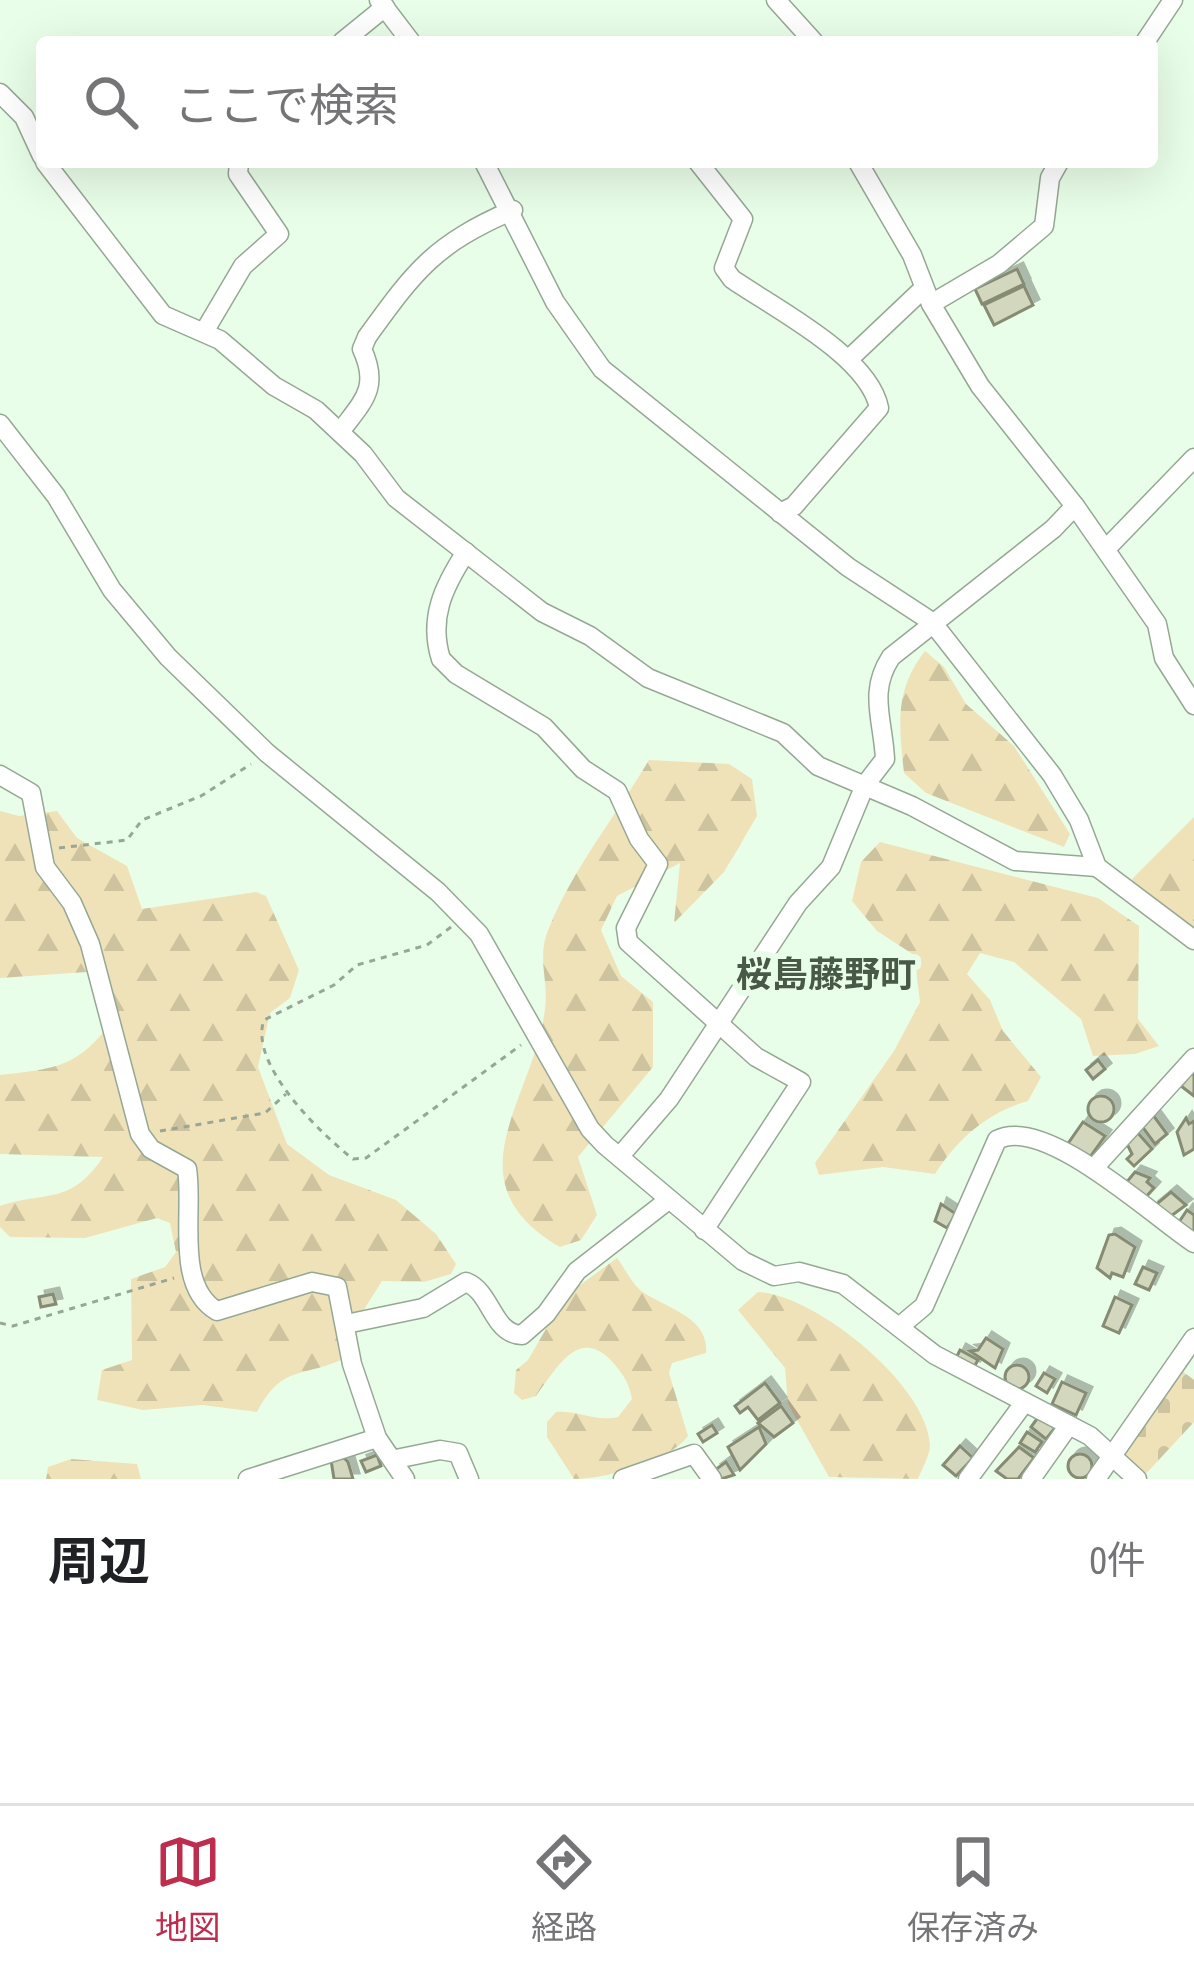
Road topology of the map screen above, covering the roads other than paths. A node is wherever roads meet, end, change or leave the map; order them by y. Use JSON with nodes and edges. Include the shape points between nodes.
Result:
{"nodes":[{"id":1,"x":776,"y":0,"type":"edge"},
{"id":2,"x":1173,"y":0,"type":"edge"},
{"id":3,"x":382,"y":3,"type":"edge"},
{"id":4,"x":347,"y":36,"type":"edge"},
{"id":5,"x":407,"y":36,"type":"edge"},
{"id":6,"x":809,"y":36,"type":"edge"},
{"id":7,"x":1148,"y":36,"type":"edge"},
{"id":8,"x":0,"y":93,"type":"edge"},
{"id":9,"x":36,"y":142,"type":"edge"},
{"id":10,"x":51,"y":168,"type":"edge"},
{"id":11,"x":239,"y":168,"type":"edge"},
{"id":12,"x":488,"y":168,"type":"edge"},
{"id":13,"x":706,"y":168,"type":"edge"},
{"id":14,"x":861,"y":168,"type":"edge"},
{"id":15,"x":1056,"y":168,"type":"edge"},
{"id":16,"x":513,"y":210,"type":"junction"},
{"id":17,"x":928,"y":296,"type":"junction"},
{"id":18,"x":204,"y":332,"type":"junction"},
{"id":19,"x":849,"y":359,"type":"junction"},
{"id":20,"x":0,"y":424,"type":"edge"},
{"id":21,"x":340,"y":432,"type":"junction"},
{"id":22,"x":1194,"y":458,"type":"edge"},
{"id":23,"x":1075,"y":506,"type":"junction"},
{"id":24,"x":780,"y":513,"type":"junction"},
{"id":25,"x":1106,"y":549,"type":"junction"},
{"id":26,"x":466,"y":552,"type":"junction"},
{"id":27,"x":932,"y":622,"type":"junction"},
{"id":28,"x":1194,"y":705,"type":"edge"},
{"id":29,"x":0,"y":775,"type":"edge"},
{"id":30,"x":865,"y":785,"type":"junction"},
{"id":31,"x":1097,"y":866,"type":"junction"},
{"id":32,"x":1194,"y":940,"type":"edge"},
{"id":33,"x":719,"y":1023,"type":"junction"},
{"id":34,"x":1194,"y":1058,"type":"edge"},
{"id":35,"x":620,"y":1156,"type":"junction"},
{"id":36,"x":1094,"y":1168,"type":"junction"},
{"id":37,"x":667,"y":1201,"type":"junction"},
{"id":38,"x":704,"y":1230,"type":"junction"},
{"id":39,"x":1194,"y":1243,"type":"edge"},
{"id":40,"x":346,"y":1324,"type":"junction"},
{"id":41,"x":898,"y":1327,"type":"junction"},
{"id":42,"x":1194,"y":1338,"type":"edge"},
{"id":43,"x":1024,"y":1403,"type":"junction"},
{"id":44,"x":1069,"y":1425,"type":"junction"},
{"id":45,"x":377,"y":1438,"type":"junction"},
{"id":46,"x":1114,"y":1457,"type":"junction"},
{"id":47,"x":396,"y":1459,"type":"junction"},
{"id":48,"x":973,"y":1472,"type":"edge"},
{"id":49,"x":248,"y":1479,"type":"edge"},
{"id":50,"x":405,"y":1479,"type":"edge"},
{"id":51,"x":469,"y":1479,"type":"edge"},
{"id":52,"x":623,"y":1479,"type":"edge"},
{"id":53,"x":712,"y":1479,"type":"edge"},
{"id":54,"x":995,"y":1479,"type":"edge"},
{"id":55,"x":1031,"y":1479,"type":"edge"},
{"id":56,"x":1096,"y":1479,"type":"edge"},
{"id":57,"x":1137,"y":1479,"type":"edge"}],
"edges":[{"from":1,"to":6,"type":"street"},
{"from":2,"to":7,"type":"street"},
{"from":3,"to":4,"type":"street"},
{"from":3,"to":5,"type":"street"},
{"from":8,"to":9,"type":"street"},
{"from":10,"to":18,"type":"street","via":[[163,315]]},
{"from":11,"to":18,"type":"street","via":[[279,234],[243,266]]},
{"from":12,"to":16,"type":"street"},
{"from":13,"to":19,"type":"street","via":[[743,219],[724,268],[732,279]]},
{"from":14,"to":17,"type":"street"},
{"from":15,"to":17,"type":"street","via":[[1044,226],[1000,264]]},
{"from":16,"to":21,"type":"street","via":[[460,233],[417,268],[367,337],[362,350],[372,390]]},
{"from":16,"to":24,"type":"street","via":[[555,302],[602,370]]},
{"from":17,"to":19,"type":"street"},
{"from":17,"to":23,"type":"street","via":[[1017,439]]},
{"from":18,"to":21,"type":"street"},
{"from":19,"to":24,"type":"street","via":[[879,408]]},
{"from":20,"to":35,"type":"street","via":[[56,496],[112,590],[184,674],[479,934],[590,1129]]},
{"from":21,"to":26,"type":"street","via":[[396,498]]},
{"from":22,"to":25,"type":"street"},
{"from":23,"to":25,"type":"street"},
{"from":23,"to":27,"type":"street"},
{"from":24,"to":27,"type":"street"},
{"from":25,"to":28,"type":"street","via":[[1156,624],[1165,658]]},
{"from":26,"to":30,"type":"street","via":[[649,679],[783,734],[818,766]]},
{"from":26,"to":33,"type":"street","via":[[437,613],[441,658],[544,727],[617,791],[658,864],[628,922],[628,942]]},
{"from":27,"to":30,"type":"street","via":[[878,676],[885,759]]},
{"from":27,"to":31,"type":"street","via":[[1052,775]]},
{"from":29,"to":40,"type":"street","via":[[31,794],[45,867],[90,944],[140,1134],[187,1169],[200,1297],[217,1311],[331,1283]]},
{"from":30,"to":31,"type":"street","via":[[1015,861]]},
{"from":30,"to":33,"type":"street","via":[[831,867]]},
{"from":31,"to":32,"type":"street"},
{"from":33,"to":35,"type":"street"},
{"from":33,"to":38,"type":"street","via":[[801,1082]]},
{"from":34,"to":36,"type":"street"},
{"from":35,"to":37,"type":"street"},
{"from":36,"to":39,"type":"street"},
{"from":36,"to":41,"type":"street","via":[[1028,1136],[997,1140],[924,1306]]},
{"from":37,"to":38,"type":"street"},
{"from":37,"to":40,"type":"street","via":[[577,1271],[521,1335],[503,1328],[466,1282],[423,1308]]},
{"from":38,"to":41,"type":"street","via":[[774,1276],[800,1272],[843,1284]]},
{"from":40,"to":45,"type":"street"},
{"from":41,"to":43,"type":"street"},
{"from":42,"to":46,"type":"street"},
{"from":43,"to":44,"type":"street"},
{"from":43,"to":48,"type":"street"},
{"from":44,"to":46,"type":"street"},
{"from":44,"to":55,"type":"street"},
{"from":45,"to":47,"type":"street"},
{"from":45,"to":49,"type":"street"},
{"from":46,"to":56,"type":"street"},
{"from":46,"to":57,"type":"street"},
{"from":47,"to":50,"type":"street"},
{"from":47,"to":51,"type":"street","via":[[458,1453]]},
{"from":48,"to":54,"type":"street"},
{"from":52,"to":53,"type":"street","via":[[694,1454]]}]}
